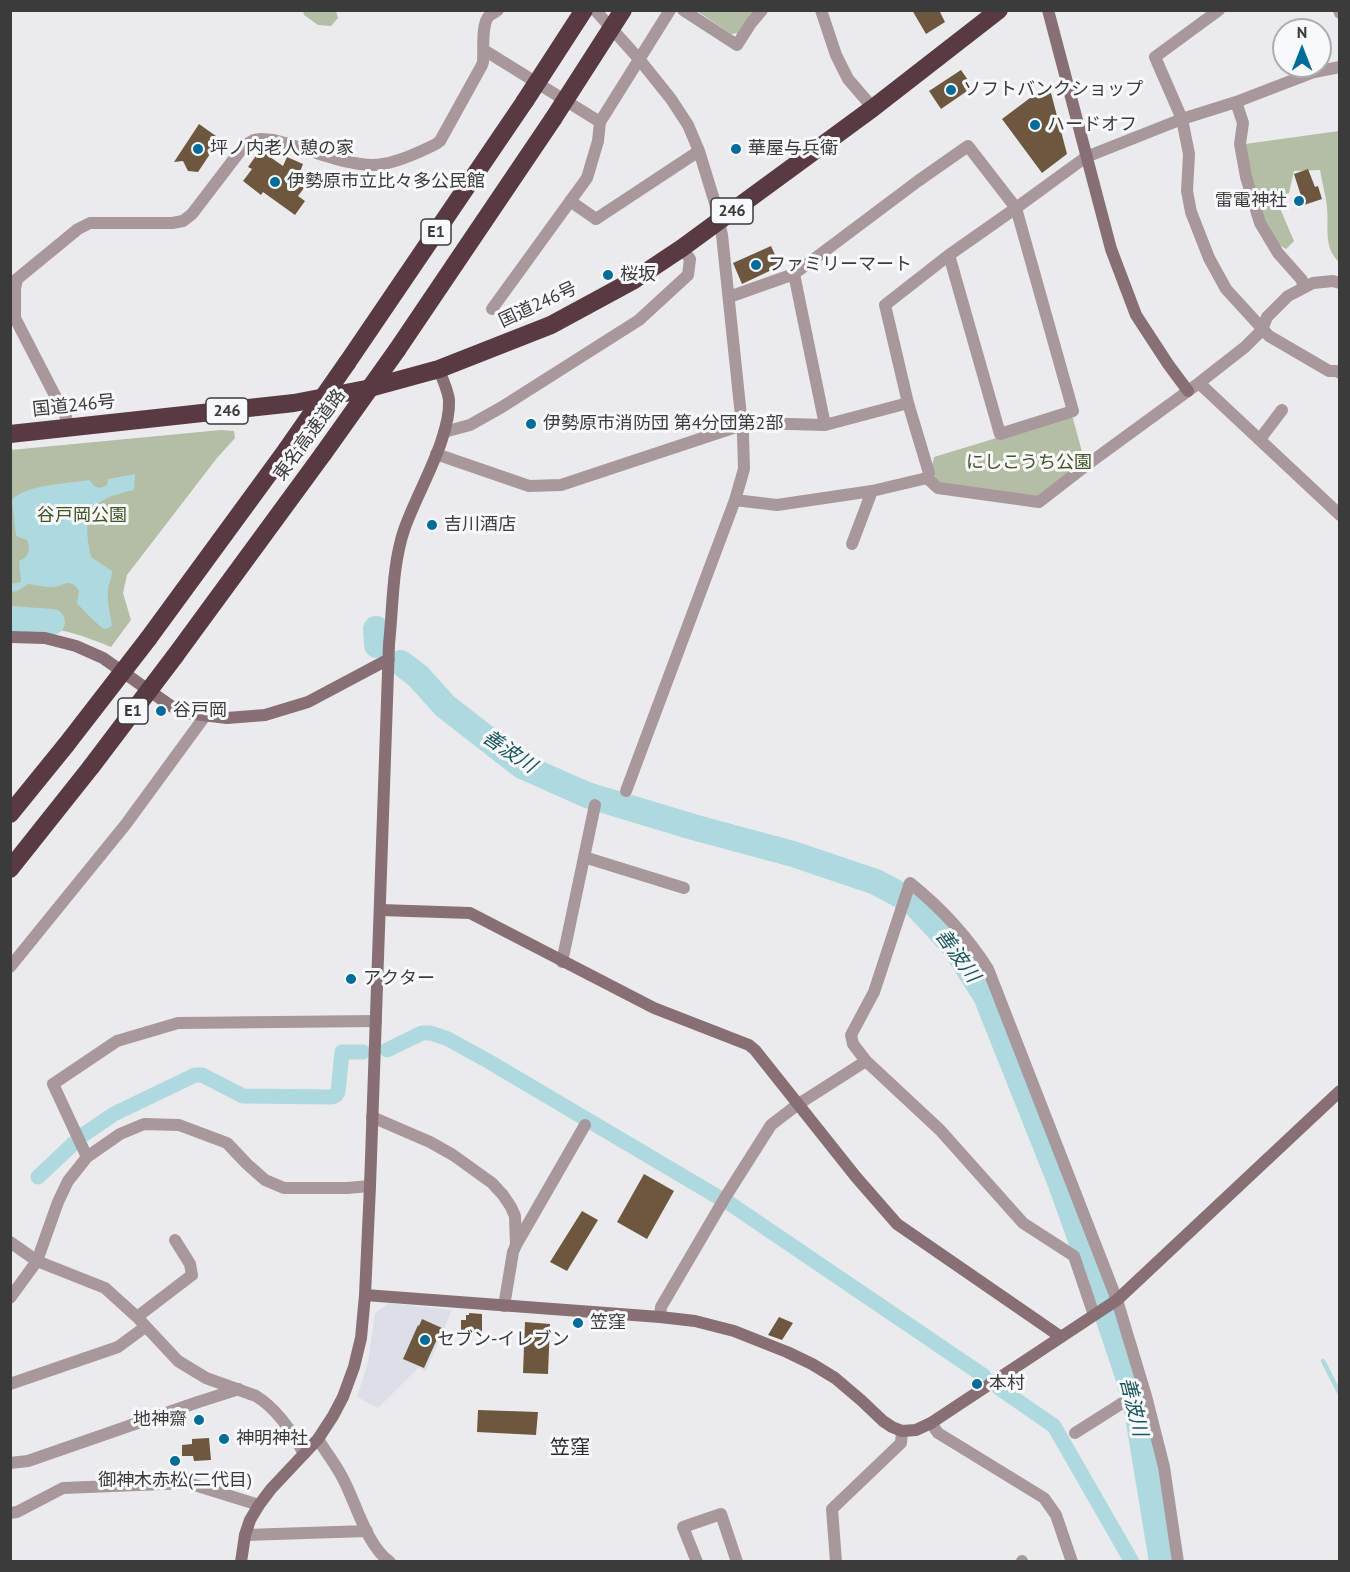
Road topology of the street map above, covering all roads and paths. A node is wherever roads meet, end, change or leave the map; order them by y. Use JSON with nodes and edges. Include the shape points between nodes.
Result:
{"nodes":[{"id":1,"x":498,"y":10,"type":"edge"},
{"id":2,"x":584,"y":10,"type":"edge"},
{"id":3,"x":595,"y":10,"type":"edge"},
{"id":4,"x":623,"y":10,"type":"edge"},
{"id":5,"x":670,"y":10,"type":"edge"},
{"id":6,"x":683,"y":10,"type":"edge"},
{"id":7,"x":762,"y":10,"type":"edge"},
{"id":8,"x":821,"y":10,"type":"edge"},
{"id":9,"x":999,"y":10,"type":"edge"},
{"id":10,"x":1048,"y":10,"type":"edge"},
{"id":11,"x":1219,"y":10,"type":"edge"},
{"id":12,"x":483,"y":50,"type":"junction"},
{"id":13,"x":639,"y":59,"type":"junction"},
{"id":14,"x":1340,"y":67,"type":"edge"},
{"id":15,"x":1236,"y":102,"type":"junction"},
{"id":16,"x":873,"y":108,"type":"junction"},
{"id":17,"x":1182,"y":119,"type":"junction"},
{"id":18,"x":600,"y":122,"type":"junction"},
{"id":19,"x":699,"y":151,"type":"junction"},
{"id":20,"x":1086,"y":157,"type":"junction"},
{"id":21,"x":570,"y":201,"type":"junction"},
{"id":22,"x":1016,"y":208,"type":"junction"},
{"id":23,"x":719,"y":221,"type":"junction"},
{"id":24,"x":682,"y":248,"type":"junction"},
{"id":25,"x":949,"y":255,"type":"junction"},
{"id":26,"x":795,"y":274,"type":"junction"},
{"id":27,"x":14,"y":276,"type":"edge"},
{"id":28,"x":1340,"y":283,"type":"edge"},
{"id":29,"x":1304,"y":287,"type":"junction"},
{"id":30,"x":729,"y":297,"type":"junction"},
{"id":31,"x":492,"y":309,"type":"dead end"},
{"id":32,"x":1262,"y":330,"type":"junction"},
{"id":33,"x":440,"y":369,"type":"junction"},
{"id":34,"x":1340,"y":373,"type":"edge"},
{"id":35,"x":1199,"y":383,"type":"junction"},
{"id":36,"x":1188,"y":391,"type":"junction"},
{"id":37,"x":908,"y":403,"type":"junction"},
{"id":38,"x":1282,"y":410,"type":"dead end"},
{"id":39,"x":742,"y":425,"type":"junction"},
{"id":40,"x":825,"y":425,"type":"junction"},
{"id":41,"x":70,"y":428,"type":"junction"},
{"id":42,"x":444,"y":432,"type":"junction"},
{"id":43,"x":10,"y":434,"type":"edge"},
{"id":44,"x":1260,"y":439,"type":"junction"},
{"id":45,"x":436,"y":454,"type":"junction"},
{"id":46,"x":927,"y":478,"type":"junction"},
{"id":47,"x":873,"y":491,"type":"junction"},
{"id":48,"x":735,"y":500,"type":"junction"},
{"id":49,"x":1340,"y":515,"type":"edge"},
{"id":50,"x":852,"y":544,"type":"dead end"},
{"id":51,"x":10,"y":637,"type":"edge"},
{"id":52,"x":389,"y":660,"type":"junction"},
{"id":53,"x":205,"y":716,"type":"junction"},
{"id":54,"x":626,"y":791,"type":"dead end"},
{"id":55,"x":596,"y":805,"type":"dead end"},
{"id":56,"x":10,"y":814,"type":"edge"},
{"id":57,"x":584,"y":857,"type":"junction"},
{"id":58,"x":10,"y":869,"type":"edge"},
{"id":59,"x":684,"y":888,"type":"dead end"},
{"id":60,"x":380,"y":910,"type":"junction"},
{"id":61,"x":562,"y":962,"type":"junction"},
{"id":62,"x":10,"y":967,"type":"edge"},
{"id":63,"x":376,"y":1021,"type":"junction"},
{"id":64,"x":866,"y":1061,"type":"junction"},
{"id":65,"x":1340,"y":1091,"type":"edge"},
{"id":66,"x":797,"y":1105,"type":"junction"},
{"id":67,"x":372,"y":1117,"type":"junction"},
{"id":68,"x":585,"y":1125,"type":"dead end"},
{"id":69,"x":87,"y":1157,"type":"junction"},
{"id":70,"x":370,"y":1186,"type":"junction"},
{"id":71,"x":175,"y":1240,"type":"dead end"},
{"id":72,"x":10,"y":1242,"type":"edge"},
{"id":73,"x":516,"y":1245,"type":"junction"},
{"id":74,"x":36,"y":1261,"type":"junction"},
{"id":75,"x":365,"y":1295,"type":"junction"},
{"id":76,"x":10,"y":1298,"type":"edge"},
{"id":77,"x":1114,"y":1302,"type":"junction"},
{"id":78,"x":504,"y":1306,"type":"junction"},
{"id":79,"x":1096,"y":1314,"type":"junction"},
{"id":80,"x":660,"y":1317,"type":"junction"},
{"id":81,"x":141,"y":1322,"type":"junction"},
{"id":82,"x":1061,"y":1337,"type":"junction"},
{"id":83,"x":10,"y":1384,"type":"edge"},
{"id":84,"x":240,"y":1389,"type":"junction"},
{"id":85,"x":1146,"y":1396,"type":"junction"},
{"id":86,"x":931,"y":1423,"type":"junction"},
{"id":87,"x":902,"y":1431,"type":"junction"},
{"id":88,"x":1075,"y":1433,"type":"dead end"},
{"id":89,"x":318,"y":1439,"type":"junction"},
{"id":90,"x":304,"y":1454,"type":"junction"},
{"id":91,"x":10,"y":1463,"type":"edge"},
{"id":92,"x":259,"y":1505,"type":"junction"},
{"id":93,"x":10,"y":1513,"type":"edge"},
{"id":94,"x":367,"y":1531,"type":"junction"},
{"id":95,"x":245,"y":1535,"type":"junction"},
{"id":96,"x":241,"y":1562,"type":"edge"},
{"id":97,"x":390,"y":1562,"type":"edge"},
{"id":98,"x":697,"y":1562,"type":"edge"},
{"id":99,"x":736,"y":1562,"type":"edge"},
{"id":100,"x":836,"y":1562,"type":"edge"},
{"id":101,"x":1072,"y":1562,"type":"edge"},
{"id":102,"x":1178,"y":1562,"type":"edge"}],
"edges":[{"from":1,"to":12,"type":"street","via":[[486,21]]},
{"from":2,"to":56,"type":"highway","name":"東名高速道路","number":"E1","bridge":true,"via":[[287,448],[148,639]]},
{"from":3,"to":13,"type":"street"},
{"from":4,"to":58,"type":"highway","name":"東名高速道路","number":"E1","bridge":true,"via":[[397,350],[323,454],[175,656]]},
{"from":5,"to":13,"type":"street"},
{"from":6,"to":7,"type":"street","via":[[737,45]]},
{"from":8,"to":16,"type":"street","via":[[848,79]]},
{"from":9,"to":16,"type":"highway","name":"国道246号","number":"246"},
{"from":10,"to":20,"type":"street"},
{"from":11,"to":17,"type":"street","via":[[1155,57]]},
{"from":12,"to":18,"type":"street"},
{"from":12,"to":27,"type":"street","via":[[482,65],[436,144],[374,165],[356,164],[274,140],[254,140],[244,146],[183,221],[90,223]]},
{"from":13,"to":18,"type":"street"},
{"from":13,"to":19,"type":"street","via":[[688,125]]},
{"from":14,"to":15,"type":"street","via":[[1314,72]]},
{"from":15,"to":17,"type":"street"},
{"from":15,"to":29,"type":"street","via":[[1243,123],[1240,144],[1246,177],[1260,223]]},
{"from":16,"to":23,"type":"highway","name":"国道246号","number":"246"},
{"from":17,"to":20,"type":"street"},
{"from":17,"to":32,"type":"street","via":[[1189,154],[1187,191],[1191,212],[1226,289]]},
{"from":18,"to":21,"type":"street","via":[[587,178]]},
{"from":19,"to":21,"type":"street","via":[[596,219]]},
{"from":19,"to":23,"type":"street"},
{"from":20,"to":22,"type":"street"},
{"from":20,"to":36,"type":"street","via":[[1111,249],[1136,315]]},
{"from":21,"to":31,"type":"street"},
{"from":22,"to":25,"type":"street"},
{"from":22,"to":25,"type":"street","via":[[1073,411],[1000,434]]},
{"from":22,"to":26,"type":"street","via":[[968,146]]},
{"from":23,"to":24,"type":"highway","name":"国道246号","number":"246"},
{"from":23,"to":30,"type":"street"},
{"from":24,"to":33,"type":"highway","name":"国道246号","number":"246","via":[[634,280],[551,325]]},
{"from":24,"to":42,"type":"street","via":[[690,259],[688,275],[639,320],[502,407],[470,425]]},
{"from":25,"to":37,"type":"street","via":[[885,305]]},
{"from":26,"to":30,"type":"street"},
{"from":26,"to":40,"type":"street"},
{"from":27,"to":41,"type":"street","via":[[15,318]]},
{"from":28,"to":29,"type":"street"},
{"from":29,"to":32,"type":"street","via":[[1288,296],[1267,317]]},
{"from":30,"to":39,"type":"street"},
{"from":32,"to":34,"type":"street","via":[[1329,371]]},
{"from":32,"to":35,"type":"street"},
{"from":33,"to":41,"type":"highway","name":"国道246号","number":"246","via":[[294,404]]},
{"from":33,"to":42,"type":"street","via":[[449,400]]},
{"from":35,"to":36,"type":"street"},
{"from":35,"to":44,"type":"street"},
{"from":36,"to":46,"type":"street","via":[[1038,502],[938,488]]},
{"from":37,"to":40,"type":"street"},
{"from":37,"to":46,"type":"street","via":[[929,473]]},
{"from":38,"to":44,"type":"street"},
{"from":39,"to":40,"type":"street"},
{"from":39,"to":45,"type":"street","via":[[561,485],[529,486]]},
{"from":39,"to":48,"type":"street","via":[[744,469]]},
{"from":41,"to":43,"type":"highway","name":"国道246号","number":"246"},
{"from":42,"to":45,"type":"street"},
{"from":44,"to":49,"type":"street"},
{"from":45,"to":52,"type":"street","via":[[404,531],[398,556]]},
{"from":46,"to":47,"type":"street"},
{"from":47,"to":48,"type":"street","via":[[777,505]]},
{"from":47,"to":50,"type":"street"},
{"from":48,"to":54,"type":"street"},
{"from":51,"to":53,"type":"street","via":[[45,638],[89,651],[171,706]]},
{"from":52,"to":53,"type":"street","via":[[291,708],[247,717]]},
{"from":52,"to":60,"type":"street"},
{"from":53,"to":62,"type":"street","via":[[126,824]]},
{"from":55,"to":57,"type":"street"},
{"from":57,"to":59,"type":"street"},
{"from":57,"to":61,"type":"street"},
{"from":60,"to":61,"type":"street","via":[[470,913]]},
{"from":60,"to":63,"type":"street"},
{"from":61,"to":66,"type":"street","via":[[654,1008],[749,1045]]},
{"from":63,"to":67,"type":"street"},
{"from":63,"to":69,"type":"street","via":[[178,1023],[117,1041],[53,1084]]},
{"from":64,"to":66,"type":"street"},
{"from":64,"to":77,"type":"street","via":[[851,1035],[874,992],[910,883],[961,933],[988,969]]},
{"from":64,"to":79,"type":"street","via":[[940,1130],[1023,1223],[1074,1256]]},
{"from":65,"to":77,"type":"street"},
{"from":66,"to":80,"type":"street","via":[[771,1125],[661,1307]]},
{"from":66,"to":82,"type":"street","via":[[897,1224]]},
{"from":67,"to":70,"type":"street"},
{"from":67,"to":73,"type":"street","via":[[430,1142],[492,1183],[511,1207]]},
{"from":68,"to":73,"type":"street"},
{"from":69,"to":70,"type":"street","via":[[120,1134],[144,1124],[179,1125],[227,1143],[265,1180],[284,1188]]},
{"from":69,"to":74,"type":"street","via":[[58,1202]]},
{"from":70,"to":75,"type":"street"},
{"from":71,"to":81,"type":"street","via":[[190,1264],[192,1275]]},
{"from":72,"to":74,"type":"street"},
{"from":73,"to":78,"type":"street"},
{"from":74,"to":76,"type":"street"},
{"from":74,"to":81,"type":"street","via":[[105,1288]]},
{"from":75,"to":78,"type":"street"},
{"from":75,"to":89,"type":"street","via":[[354,1367],[343,1396]]},
{"from":77,"to":79,"type":"street"},
{"from":77,"to":85,"type":"street"},
{"from":78,"to":80,"type":"street"},
{"from":79,"to":82,"type":"street"},
{"from":80,"to":87,"type":"street","via":[[734,1331],[812,1364],[835,1378],[883,1421]]},
{"from":81,"to":83,"type":"street","via":[[118,1347]]},
{"from":81,"to":84,"type":"street","via":[[178,1361],[206,1378]]},
{"from":82,"to":86,"type":"street"},
{"from":84,"to":90,"type":"street","via":[[261,1398],[276,1413]]},
{"from":84,"to":91,"type":"street","via":[[28,1461]]},
{"from":85,"to":88,"type":"street","via":[[1127,1400]]},
{"from":85,"to":102,"type":"street","via":[[1164,1467]]},
{"from":86,"to":87,"type":"street"},
{"from":86,"to":101,"type":"street","via":[[938,1433],[1044,1498],[1056,1515]]},
{"from":87,"to":100,"type":"street","via":[[901,1443],[832,1509]]},
{"from":89,"to":90,"type":"street"},
{"from":89,"to":94,"type":"street","via":[[341,1475]]},
{"from":90,"to":92,"type":"street"},
{"from":92,"to":93,"type":"street","via":[[188,1483],[63,1488]]},
{"from":92,"to":95,"type":"street"},
{"from":94,"to":95,"type":"street"},
{"from":94,"to":97,"type":"street"},
{"from":95,"to":96,"type":"street"},
{"from":98,"to":99,"type":"street","via":[[683,1527],[721,1514]]}]}
